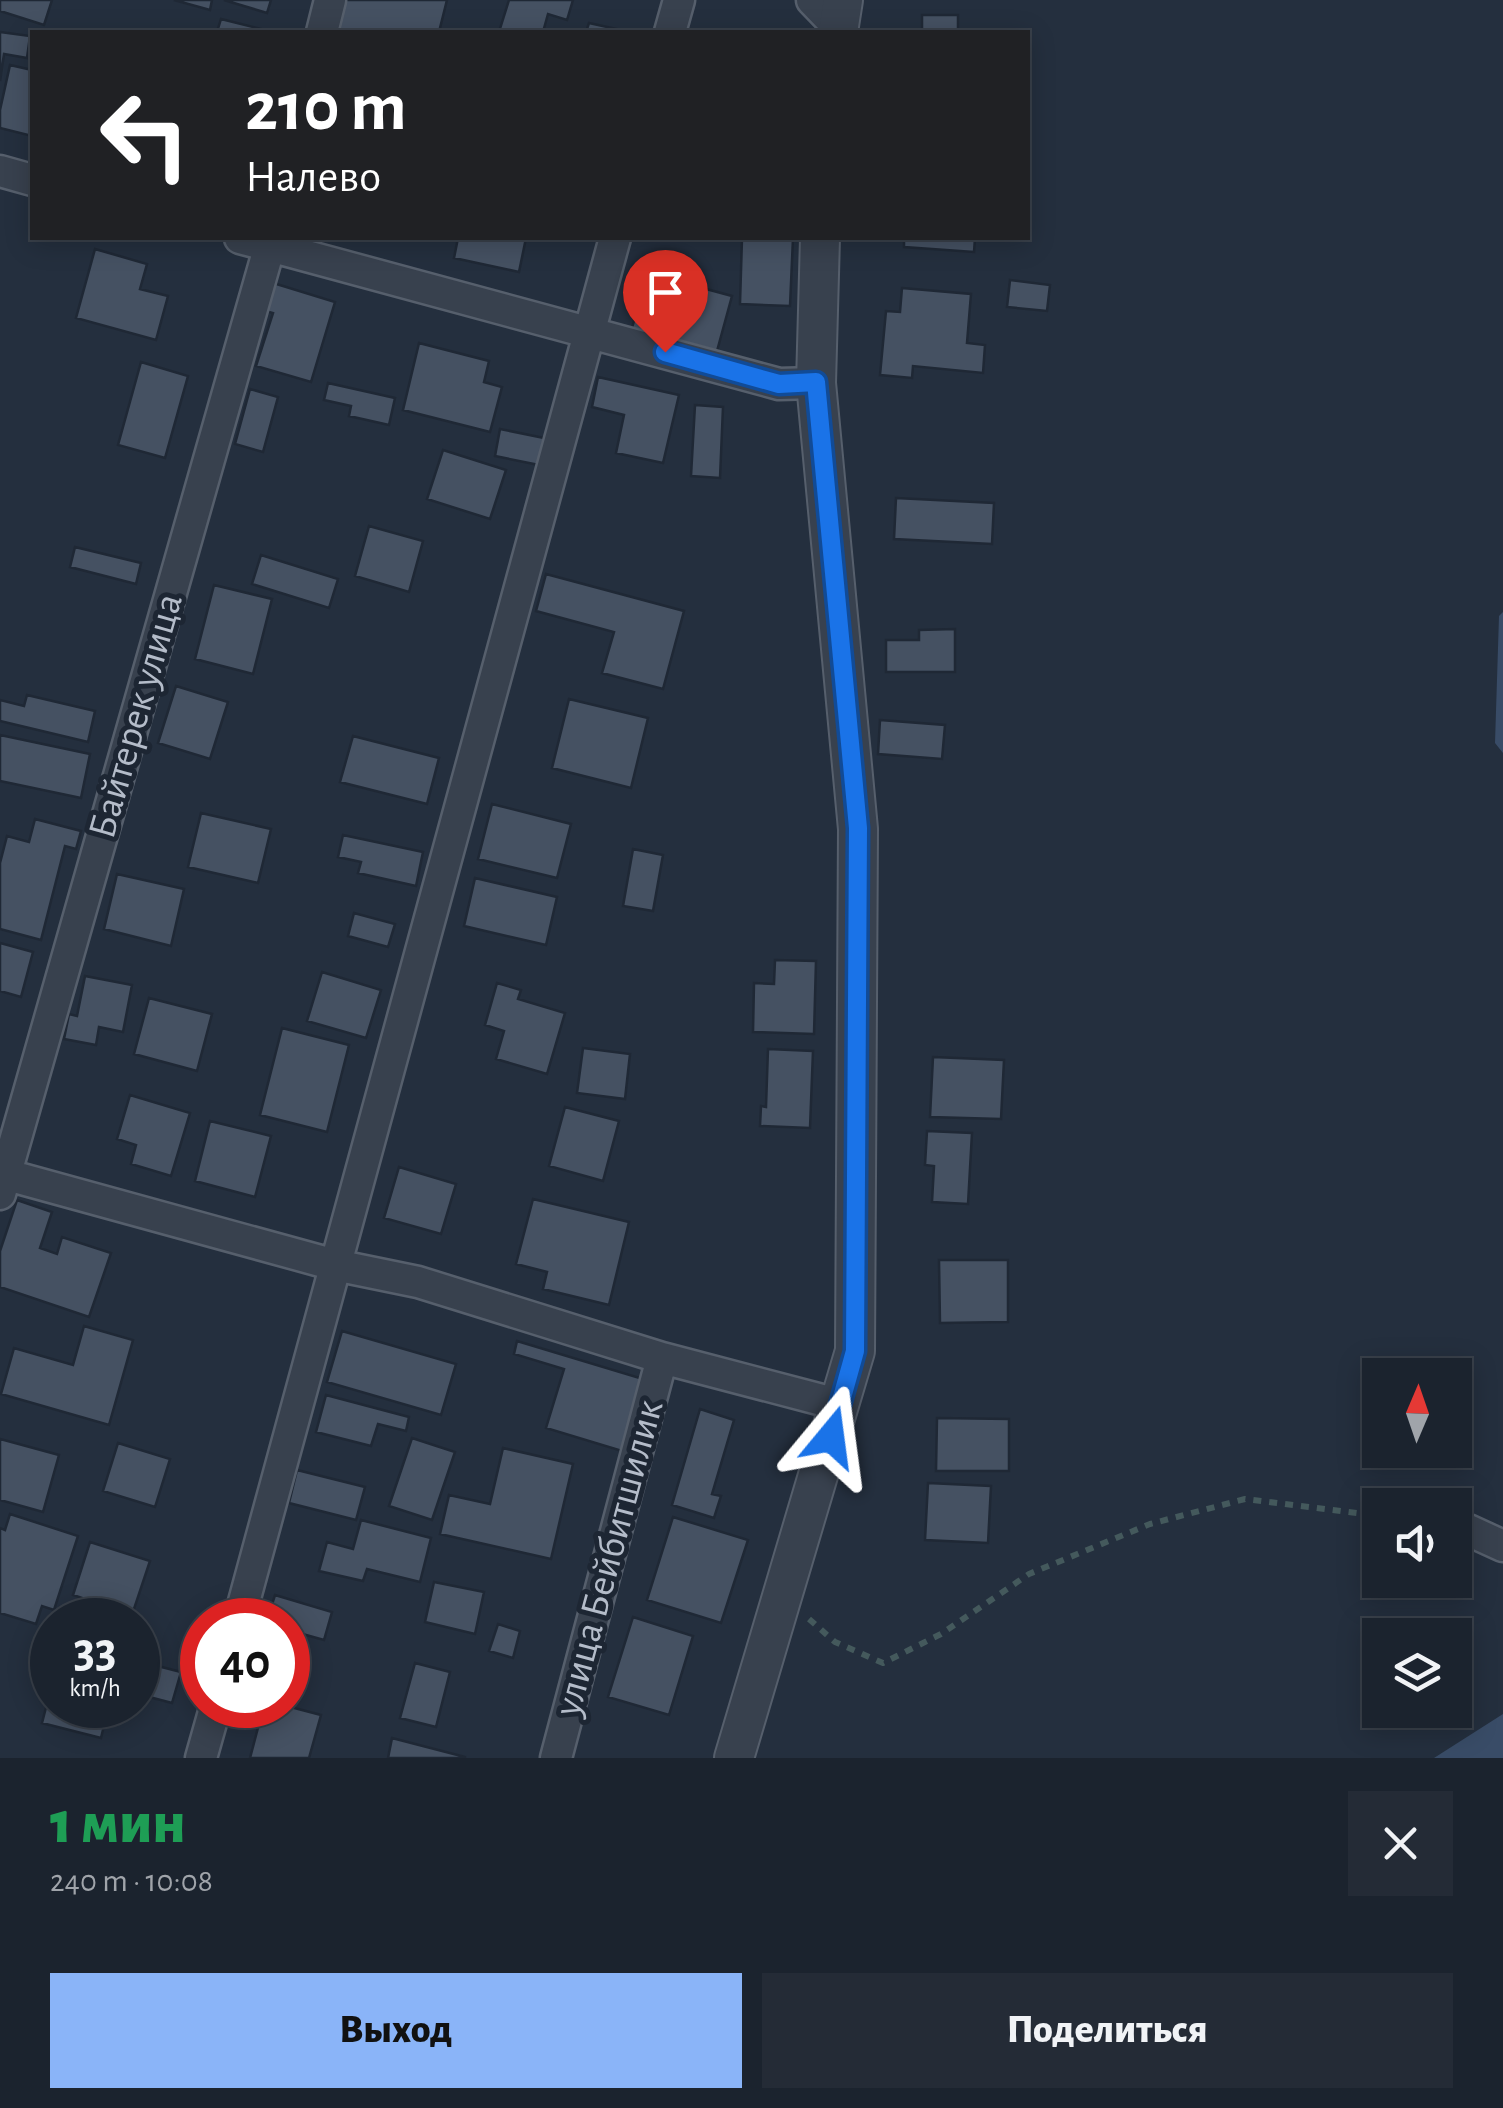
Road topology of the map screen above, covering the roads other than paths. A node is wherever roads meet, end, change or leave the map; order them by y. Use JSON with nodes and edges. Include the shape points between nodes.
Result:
{"nodes":[{"id":1,"x":330,"y":0,"type":"edge"},
{"id":2,"x":679,"y":0,"type":"edge"},
{"id":3,"x":812,"y":0,"type":"edge"},
{"id":4,"x":840,"y":20,"type":"edge"},
{"id":5,"x":322,"y":30,"type":"edge"},
{"id":6,"x":671,"y":30,"type":"edge"},
{"id":7,"x":0,"y":171,"type":"edge"},
{"id":8,"x":30,"y":179,"type":"edge"},
{"id":9,"x":614,"y":240,"type":"edge"},
{"id":10,"x":820,"y":240,"type":"edge"},
{"id":11,"x":271,"y":242,"type":"edge"},
{"id":12,"x":589,"y":332,"type":"junction"},
{"id":13,"x":816,"y":382,"type":"junction"},
{"id":14,"x":2,"y":1180,"type":"edge"},
{"id":15,"x":336,"y":1266,"type":"junction"},
{"id":16,"x":662,"y":1358,"type":"junction"},
{"id":17,"x":841,"y":1405,"type":"junction"},
{"id":18,"x":1472,"y":1532,"type":"edge"},
{"id":19,"x":1503,"y":1546,"type":"edge"},
{"id":20,"x":245,"y":1598,"type":"edge"},
{"id":21,"x":209,"y":1728,"type":"edge"},
{"id":22,"x":201,"y":1758,"type":"edge"},
{"id":23,"x":556,"y":1758,"type":"edge"},
{"id":24,"x":734,"y":1758,"type":"edge"}],
"edges":[{"from":1,"to":5,"type":"street"},
{"from":2,"to":6,"type":"street"},
{"from":3,"to":4,"type":"street"},
{"from":7,"to":8,"type":"street"},
{"from":9,"to":12,"type":"street"},
{"from":10,"to":13,"type":"street"},
{"from":11,"to":12,"type":"street"},
{"from":11,"to":14,"type":"street","name":"Байтерек улица"},
{"from":12,"to":13,"type":"street","via":[[779,384]]},
{"from":12,"to":15,"type":"street"},
{"from":13,"to":17,"type":"street","via":[[858,828],[855,1351]]},
{"from":14,"to":15,"type":"street"},
{"from":15,"to":16,"type":"street","via":[[418,1282]]},
{"from":15,"to":20,"type":"street"},
{"from":16,"to":17,"type":"street"},
{"from":16,"to":23,"type":"street","name":"улица Бейбитшилик"},
{"from":17,"to":24,"type":"street"},
{"from":18,"to":19,"type":"street"},
{"from":21,"to":22,"type":"street"}]}
